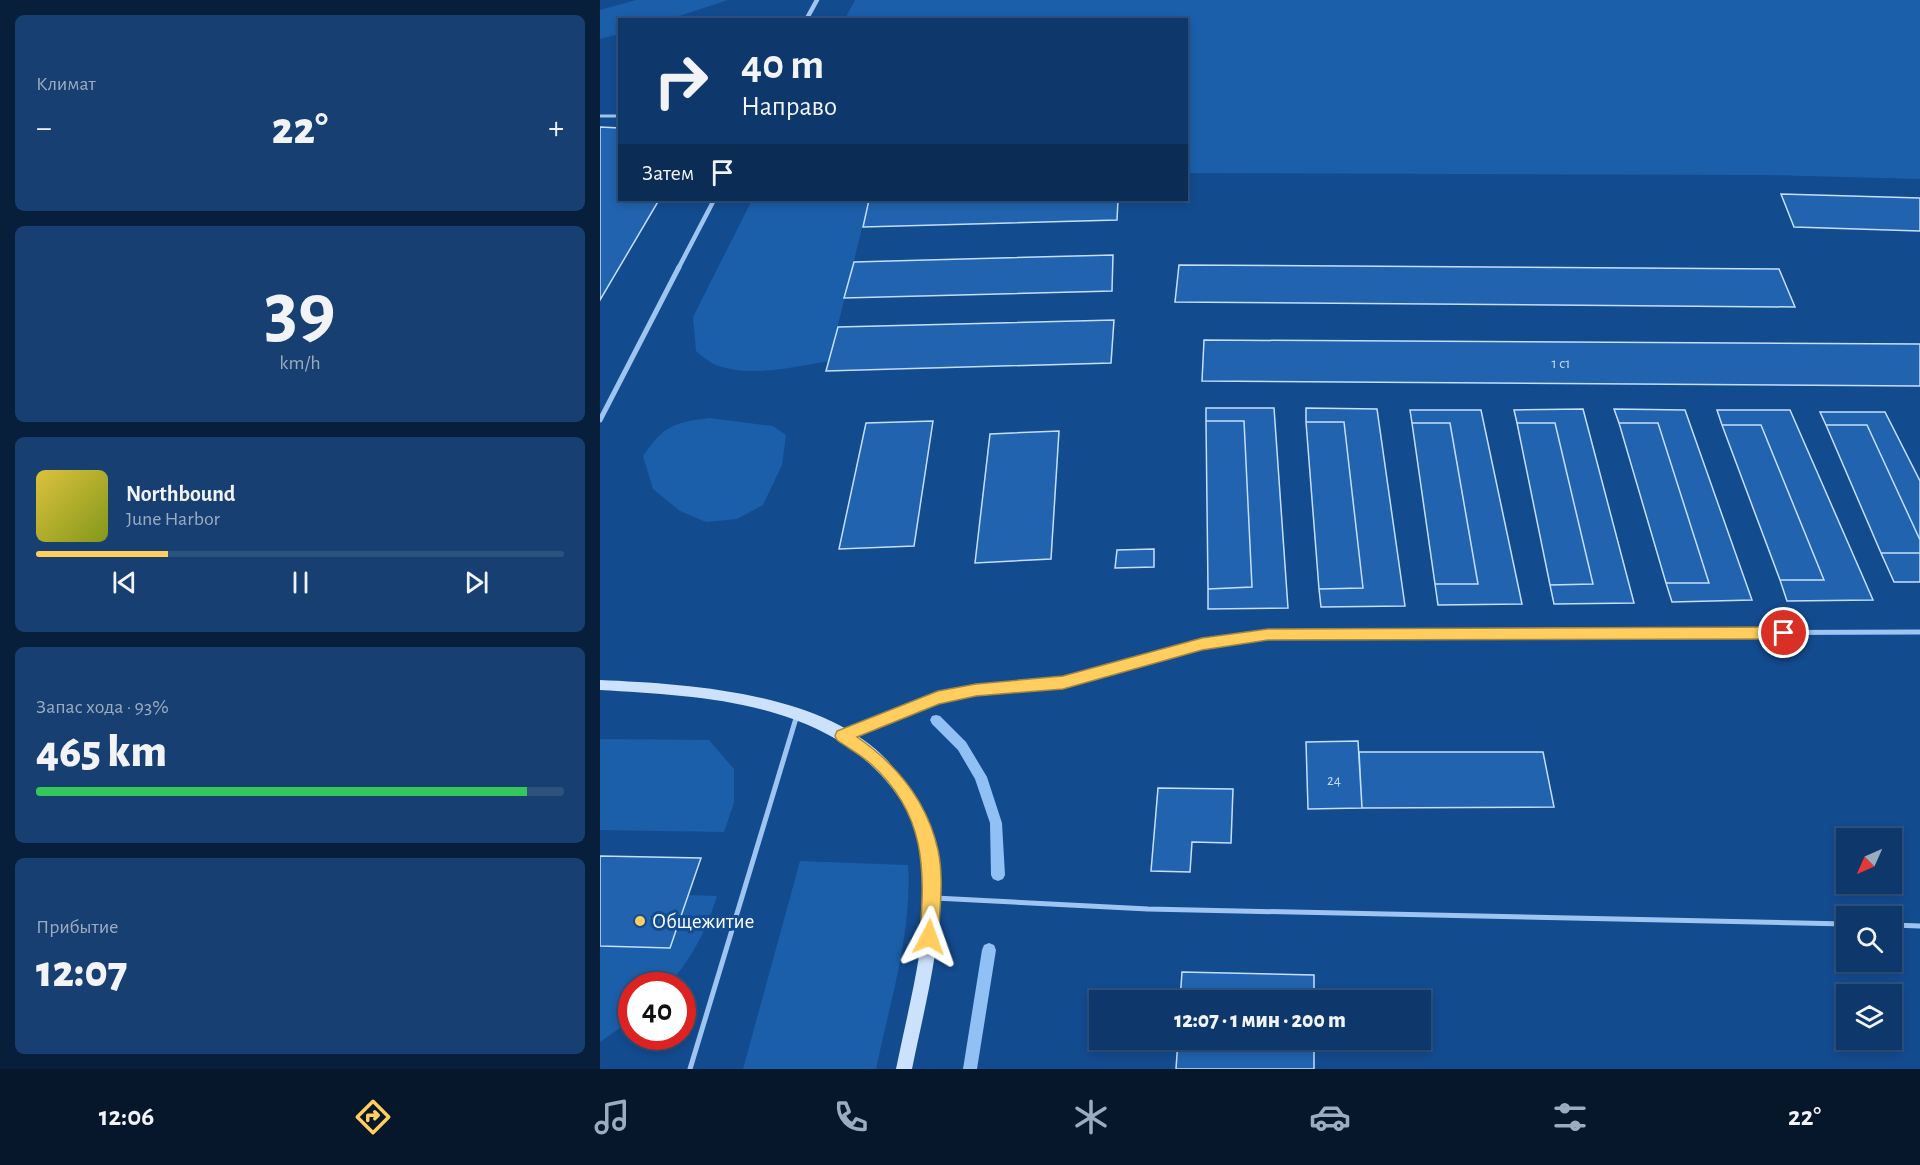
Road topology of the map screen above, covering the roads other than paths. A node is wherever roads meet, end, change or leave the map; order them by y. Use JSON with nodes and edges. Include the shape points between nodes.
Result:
{"nodes":[{"id":1,"x":817,"y":0,"type":"edge"},
{"id":2,"x":808,"y":18,"type":"edge"},
{"id":3,"x":600,"y":116,"type":"edge"},
{"id":4,"x":618,"y":116,"type":"edge"},
{"id":5,"x":713,"y":201,"type":"edge"},
{"id":6,"x":600,"y":420,"type":"edge"},
{"id":7,"x":1920,"y":632,"type":"edge"},
{"id":8,"x":600,"y":686,"type":"edge"},
{"id":9,"x":797,"y":715,"type":"junction"},
{"id":10,"x":842,"y":736,"type":"junction"},
{"id":11,"x":932,"y":898,"type":"junction"},
{"id":12,"x":1836,"y":924,"type":"edge"},
{"id":13,"x":1902,"y":925,"type":"edge"},
{"id":14,"x":1920,"y":926,"type":"edge"},
{"id":15,"x":690,"y":1069,"type":"edge"},
{"id":16,"x":904,"y":1069,"type":"edge"}],
"edges":[{"from":1,"to":2,"type":"street"},
{"from":3,"to":4,"type":"lane"},
{"from":5,"to":6,"type":"street"},
{"from":7,"to":10,"type":"lane","via":[[1278,634],[1236,638],[1063,683],[976,690],[938,698]]},
{"from":8,"to":9,"type":"street","via":[[718,694]]},
{"from":9,"to":10,"type":"street"},
{"from":9,"to":15,"type":"lane"},
{"from":10,"to":11,"type":"street","via":[[876,758],[917,814],[929,850]]},
{"from":11,"to":12,"type":"lane","via":[[1148,909]]},
{"from":11,"to":16,"type":"street","via":[[929,937]]},
{"from":13,"to":14,"type":"lane"}]}
